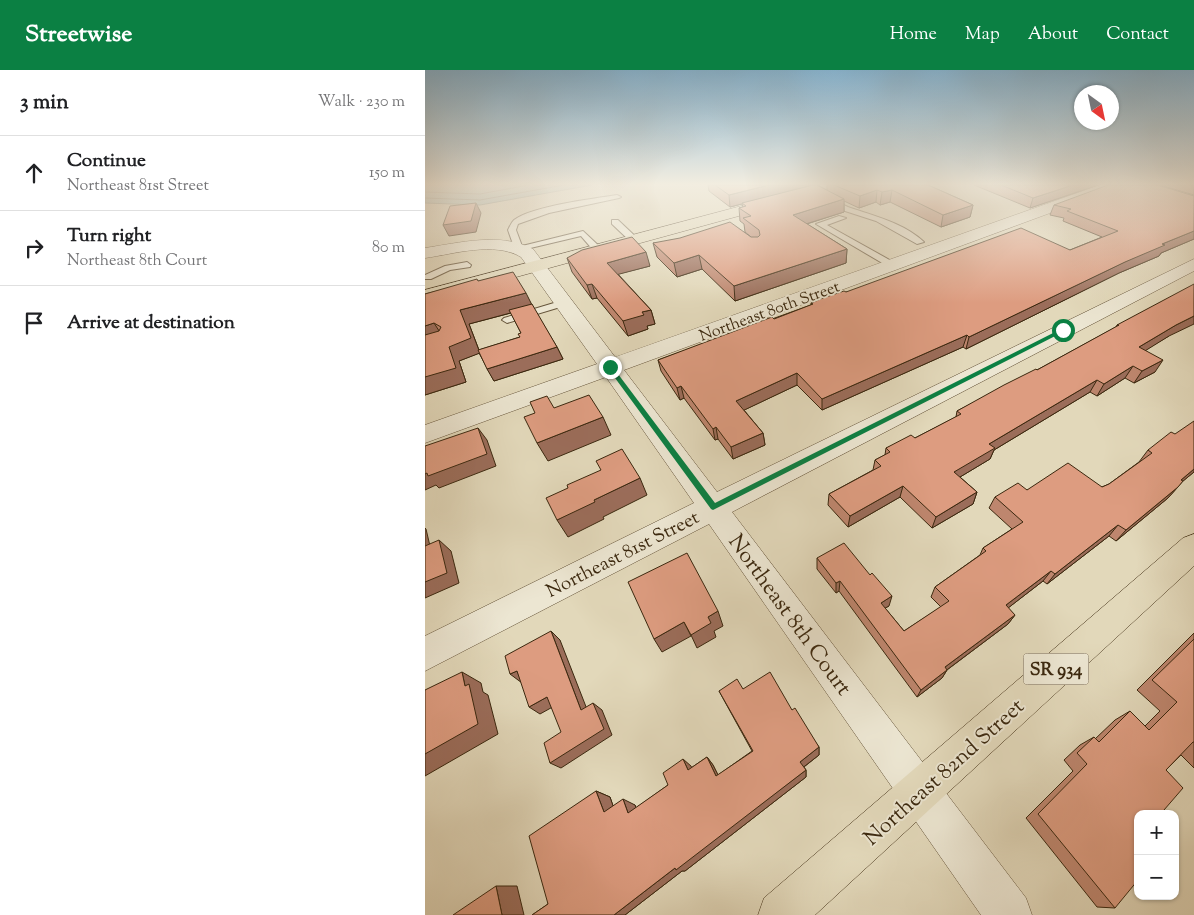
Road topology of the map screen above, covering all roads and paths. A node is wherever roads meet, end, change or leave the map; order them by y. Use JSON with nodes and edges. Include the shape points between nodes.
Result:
{"nodes":[{"id":1,"x":514,"y":224,"type":"edge"},
{"id":2,"x":618,"y":224,"type":"edge"},
{"id":3,"x":706,"y":224,"type":"edge"},
{"id":4,"x":821,"y":224,"type":"edge"},
{"id":5,"x":887,"y":224,"type":"edge"},
{"id":6,"x":1004,"y":224,"type":"edge"},
{"id":7,"x":634,"y":240,"type":"junction"},
{"id":8,"x":920,"y":242,"type":"dead end"},
{"id":9,"x":520,"y":248,"type":"junction"},
{"id":10,"x":597,"y":250,"type":"junction"},
{"id":11,"x":425,"y":253,"type":"edge"},
{"id":12,"x":1194,"y":264,"type":"edge"},
{"id":13,"x":467,"y":265,"type":"dead end"},
{"id":14,"x":892,"y":265,"type":"junction"},
{"id":15,"x":536,"y":266,"type":"junction"},
{"id":16,"x":426,"y":277,"type":"edge"},
{"id":17,"x":433,"y":294,"type":"edge"},
{"id":18,"x":569,"y":309,"type":"junction"},
{"id":19,"x":507,"y":320,"type":"edge"},
{"id":20,"x":610,"y":367,"type":"junction"},
{"id":21,"x":425,"y":434,"type":"edge"},
{"id":22,"x":713,"y":507,"type":"junction"},
{"id":23,"x":1194,"y":547,"type":"edge"},
{"id":24,"x":425,"y":654,"type":"edge"},
{"id":25,"x":919,"y":792,"type":"junction"},
{"id":26,"x":781,"y":915,"type":"edge"},
{"id":27,"x":1009,"y":915,"type":"edge"}],
"edges":[{"from":1,"to":9,"type":"lane","via":[[512,230]]},
{"from":2,"to":7,"type":"lane"},
{"from":3,"to":7,"type":"main road"},
{"from":4,"to":14,"type":"lane"},
{"from":5,"to":8,"type":"lane"},
{"from":6,"to":14,"type":"street","name":"Northeast 80th Street"},
{"from":7,"to":10,"type":"main road"},
{"from":9,"to":10,"type":"lane","via":[[583,233]]},
{"from":9,"to":11,"type":"street","via":[[488,246]]},
{"from":9,"to":15,"type":"street","name":"Northeast 8th Court"},
{"from":10,"to":15,"type":"main road"},
{"from":12,"to":22,"type":"street","name":"Northeast 81st Street"},
{"from":13,"to":16,"type":"lane","via":[[447,268]]},
{"from":14,"to":20,"type":"street","name":"Northeast 80th Street"},
{"from":15,"to":17,"type":"main road"},
{"from":15,"to":18,"type":"street","name":"Northeast 8th Court"},
{"from":16,"to":17,"type":"lane","via":[[434,280]]},
{"from":18,"to":19,"type":"lane"},
{"from":18,"to":20,"type":"street","name":"Northeast 8th Court"},
{"from":20,"to":21,"type":"street","name":"Northeast 80th Street"},
{"from":20,"to":22,"type":"street","name":"Northeast 8th Court"},
{"from":22,"to":24,"type":"street","name":"Northeast 81st Street"},
{"from":22,"to":25,"type":"street","name":"Northeast 8th Court"},
{"from":23,"to":25,"type":"main road","name":"Northeast 82nd Street","number":"SR 934"},
{"from":25,"to":26,"type":"main road","name":"Northeast 82nd Street","number":"SR 934"},
{"from":25,"to":27,"type":"street","name":"Northeast 8th Court"}]}
